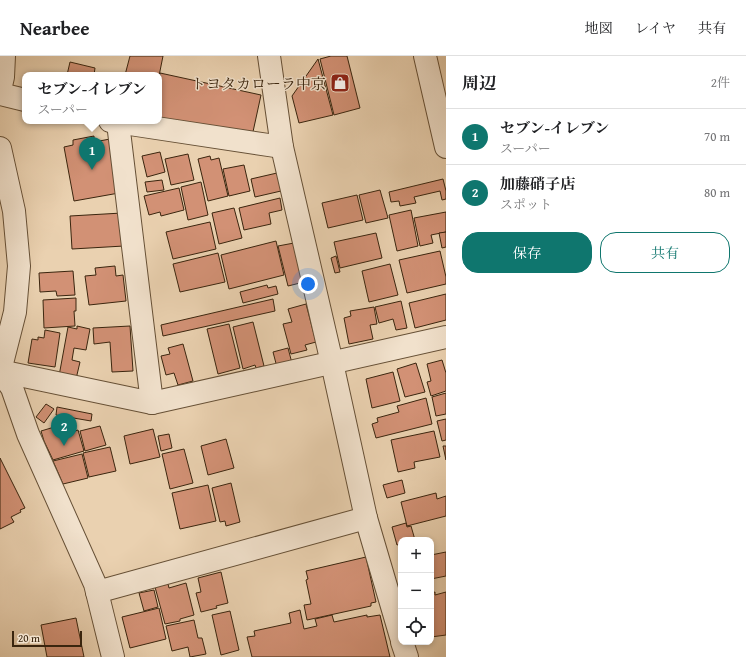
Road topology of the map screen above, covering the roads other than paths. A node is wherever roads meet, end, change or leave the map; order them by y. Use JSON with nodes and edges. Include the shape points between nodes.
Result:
{"nodes":[{"id":1,"x":4,"y":56,"type":"edge"},
{"id":2,"x":269,"y":56,"type":"edge"},
{"id":3,"x":424,"y":56,"type":"edge"},
{"id":4,"x":0,"y":90,"type":"edge"},
{"id":5,"x":0,"y":94,"type":"edge"},
{"id":6,"x":22,"y":99,"type":"edge"},
{"id":7,"x":114,"y":124,"type":"edge"},
{"id":8,"x":127,"y":124,"type":"edge"},
{"id":9,"x":282,"y":147,"type":"junction"},
{"id":10,"x":446,"y":147,"type":"edge"},
{"id":11,"x":0,"y":148,"type":"edge"},
{"id":12,"x":446,"y":337,"type":"edge"},
{"id":13,"x":332,"y":363,"type":"junction"},
{"id":14,"x":0,"y":371,"type":"edge"},
{"id":15,"x":152,"y":403,"type":"junction"},
{"id":16,"x":366,"y":518,"type":"junction"},
{"id":17,"x":97,"y":592,"type":"junction"},
{"id":18,"x":398,"y":627,"type":"edge"},
{"id":19,"x":403,"y":645,"type":"edge"},
{"id":20,"x":113,"y":657,"type":"edge"},
{"id":21,"x":407,"y":657,"type":"edge"}],
"edges":[{"from":1,"to":4,"type":"street"},
{"from":2,"to":9,"type":"street"},
{"from":3,"to":10,"type":"street"},
{"from":5,"to":6,"type":"street"},
{"from":7,"to":15,"type":"street"},
{"from":8,"to":9,"type":"street"},
{"from":9,"to":13,"type":"street"},
{"from":11,"to":14,"type":"street","via":[[14,211],[19,266],[16,312]]},
{"from":12,"to":13,"type":"street"},
{"from":13,"to":15,"type":"street"},
{"from":13,"to":16,"type":"street"},
{"from":14,"to":15,"type":"street"},
{"from":14,"to":17,"type":"street","via":[[12,388],[28,434]]},
{"from":16,"to":17,"type":"street"},
{"from":16,"to":18,"type":"street"},
{"from":17,"to":20,"type":"street"},
{"from":19,"to":21,"type":"street"}]}
